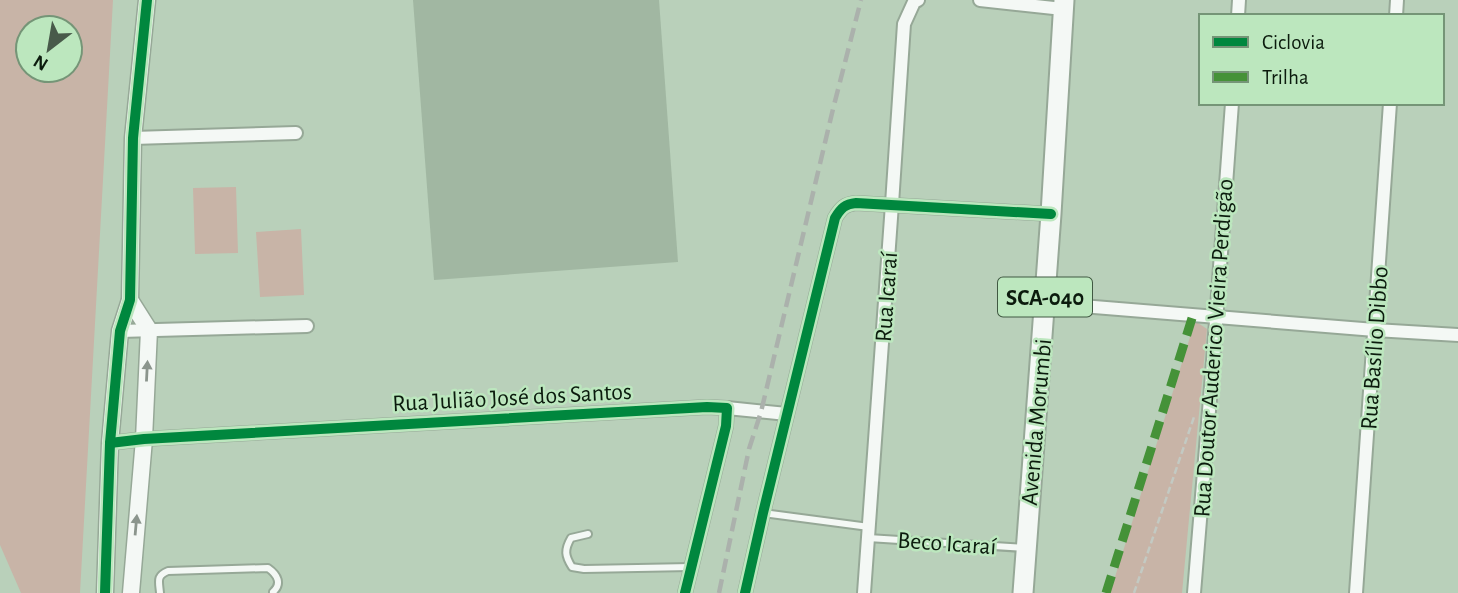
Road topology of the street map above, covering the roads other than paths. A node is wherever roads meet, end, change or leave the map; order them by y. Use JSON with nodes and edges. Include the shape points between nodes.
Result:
{"nodes":[{"id":1,"x":147,"y":0,"type":"edge"},
{"id":2,"x":980,"y":0,"type":"edge"},
{"id":3,"x":916,"y":1,"type":"edge"},
{"id":4,"x":1064,"y":4,"type":"edge"},
{"id":5,"x":1232,"y":105,"type":"edge"},
{"id":6,"x":1390,"y":105,"type":"edge"},
{"id":7,"x":296,"y":133,"type":"dead end"},
{"id":8,"x":133,"y":138,"type":"junction"},
{"id":9,"x":892,"y":204,"type":"junction"},
{"id":10,"x":1051,"y":214,"type":"junction"},
{"id":11,"x":131,"y":300,"type":"junction"},
{"id":12,"x":1045,"y":303,"type":"junction"},
{"id":13,"x":1216,"y":317,"type":"junction"},
{"id":14,"x":307,"y":326,"type":"dead end"},
{"id":15,"x":149,"y":330,"type":"junction"},
{"id":16,"x":1375,"y":330,"type":"junction"},
{"id":17,"x":120,"y":331,"type":"junction"},
{"id":18,"x":1458,"y":335,"type":"edge"},
{"id":19,"x":727,"y":408,"type":"junction"},
{"id":20,"x":787,"y":414,"type":"junction"},
{"id":21,"x":144,"y":439,"type":"junction"},
{"id":22,"x":110,"y":443,"type":"junction"},
{"id":23,"x":763,"y":513,"type":"junction"},
{"id":24,"x":868,"y":533,"type":"junction"},
{"id":25,"x":588,"y":534,"type":"dead end"},
{"id":26,"x":1026,"y":548,"type":"junction"},
{"id":27,"x":691,"y":567,"type":"junction"},
{"id":28,"x":273,"y":592,"type":"edge"},
{"id":29,"x":105,"y":593,"type":"edge"},
{"id":30,"x":131,"y":593,"type":"edge"},
{"id":31,"x":160,"y":593,"type":"edge"},
{"id":32,"x":685,"y":593,"type":"edge"},
{"id":33,"x":746,"y":593,"type":"edge"},
{"id":34,"x":864,"y":593,"type":"edge"},
{"id":35,"x":1023,"y":593,"type":"edge"},
{"id":36,"x":1194,"y":593,"type":"edge"},
{"id":37,"x":1356,"y":593,"type":"edge"}],
"edges":[{"from":1,"to":8,"type":"street"},
{"from":2,"to":4,"type":"street"},
{"from":3,"to":9,"type":"street","name":"Rua Icaraí","via":[[904,24]]},
{"from":4,"to":10,"type":"main road","name":"Avenida Morumbi","number":"SCA-040"},
{"from":5,"to":13,"type":"street","name":"Rua Doutor Auderico Vieira Perdigão"},
{"from":6,"to":16,"type":"street","name":"Rua Basílio Dibbo"},
{"from":7,"to":8,"type":"street"},
{"from":8,"to":11,"type":"street"},
{"from":9,"to":10,"type":"street"},
{"from":9,"to":20,"type":"street","via":[[846,204],[835,218]]},
{"from":9,"to":24,"type":"street","name":"Rua Icaraí"},
{"from":10,"to":12,"type":"main road","name":"Avenida Morumbi","number":"SCA-040"},
{"from":11,"to":15,"type":"street"},
{"from":11,"to":17,"type":"street"},
{"from":12,"to":13,"type":"street"},
{"from":12,"to":26,"type":"main road","name":"Avenida Morumbi","number":"SCA-040"},
{"from":13,"to":16,"type":"street"},
{"from":13,"to":36,"type":"street","name":"Rua Doutor Auderico Vieira Perdigão"},
{"from":14,"to":15,"type":"street"},
{"from":15,"to":17,"type":"street"},
{"from":21,"to":15,"type":"street","one_way":true},
{"from":16,"to":18,"type":"street"},
{"from":16,"to":37,"type":"street","name":"Rua Basílio Dibbo"},
{"from":17,"to":22,"type":"street"},
{"from":19,"to":20,"type":"street","name":"Rua Julião José dos Santos"},
{"from":19,"to":21,"type":"street","name":"Rua Julião José dos Santos"},
{"from":19,"to":27,"type":"street"},
{"from":20,"to":23,"type":"street"},
{"from":21,"to":22,"type":"street","name":"Rua Julião José dos Santos"},
{"from":30,"to":21,"type":"street","one_way":true},
{"from":22,"to":29,"type":"street"},
{"from":23,"to":24,"type":"lane","name":"Beco Icaraí"},
{"from":23,"to":33,"type":"street"},
{"from":24,"to":26,"type":"lane","name":"Beco Icaraí"},
{"from":24,"to":34,"type":"street","name":"Rua Icaraí"},
{"from":25,"to":27,"type":"lane","via":[[571,538],[566,546],[572,567]]},
{"from":26,"to":35,"type":"main road","name":"Avenida Morumbi","number":"SCA-040"},
{"from":27,"to":32,"type":"street"},
{"from":28,"to":31,"type":"lane","via":[[279,582],[268,568],[169,571],[161,574]]}]}
